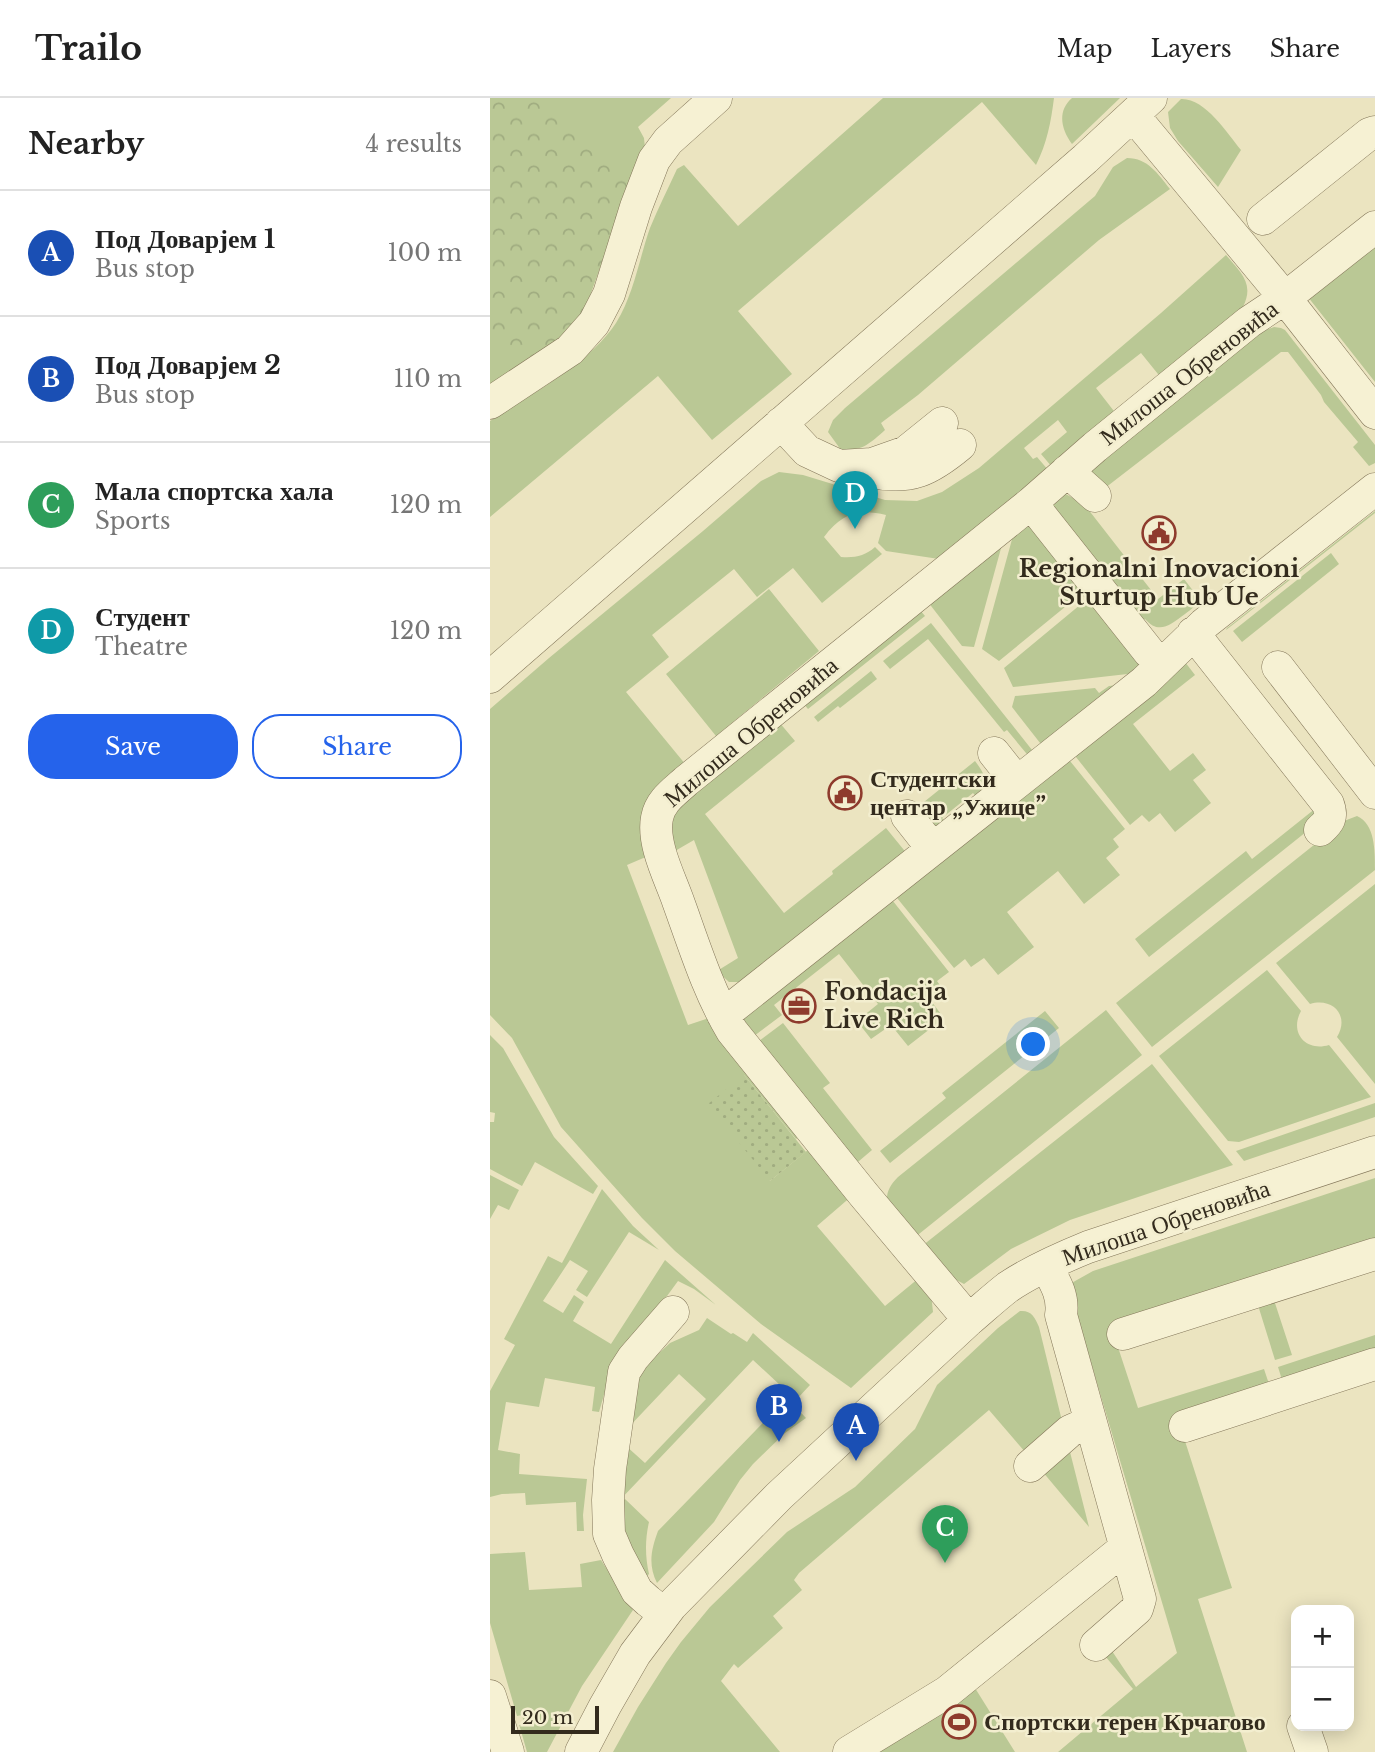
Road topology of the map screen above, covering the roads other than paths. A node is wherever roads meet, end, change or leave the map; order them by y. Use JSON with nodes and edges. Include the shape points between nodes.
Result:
{"nodes":[{"id":1,"x":716,"y":98,"type":"edge"},
{"id":2,"x":1142,"y":107,"type":"edge"},
{"id":3,"x":1375,"y":132,"type":"edge"},
{"id":4,"x":1263,"y":219,"type":"dead end"},
{"id":5,"x":1375,"y":227,"type":"edge"},
{"id":6,"x":1285,"y":298,"type":"junction"},
{"id":7,"x":490,"y":403,"type":"edge"},
{"id":8,"x":1375,"y":413,"type":"edge"},
{"id":9,"x":781,"y":423,"type":"junction"},
{"id":10,"x":951,"y":434,"type":"dead end"},
{"id":11,"x":1067,"y":471,"type":"junction"},
{"id":12,"x":1375,"y":489,"type":"edge"},
{"id":13,"x":1095,"y":496,"type":"dead end"},
{"id":14,"x":1031,"y":503,"type":"junction"},
{"id":15,"x":1193,"y":633,"type":"junction"},
{"id":16,"x":1161,"y":664,"type":"junction"},
{"id":17,"x":1278,"y":667,"type":"dead end"},
{"id":18,"x":490,"y":677,"type":"edge"},
{"id":19,"x":994,"y":753,"type":"dead end"},
{"id":20,"x":1017,"y":782,"type":"junction"},
{"id":21,"x":1375,"y":793,"type":"edge"},
{"id":22,"x":907,"y":816,"type":"dead end"},
{"id":23,"x":1320,"y":830,"type":"dead end"},
{"id":24,"x":933,"y":849,"type":"junction"},
{"id":25,"x":723,"y":1015,"type":"junction"},
{"id":26,"x":1375,"y":1152,"type":"edge"},
{"id":27,"x":1375,"y":1254,"type":"edge"},
{"id":28,"x":1036,"y":1271,"type":"junction"},
{"id":29,"x":673,"y":1312,"type":"dead end"},
{"id":30,"x":970,"y":1320,"type":"junction"},
{"id":31,"x":1123,"y":1334,"type":"dead end"},
{"id":32,"x":1375,"y":1364,"type":"edge"},
{"id":33,"x":1090,"y":1422,"type":"junction"},
{"id":34,"x":1185,"y":1426,"type":"dead end"},
{"id":35,"x":1030,"y":1466,"type":"dead end"},
{"id":36,"x":1125,"y":1548,"type":"junction"},
{"id":37,"x":665,"y":1614,"type":"junction"},
{"id":38,"x":1096,"y":1645,"type":"dead end"},
{"id":39,"x":490,"y":1696,"type":"edge"},
{"id":40,"x":1305,"y":1731,"type":"edge"},
{"id":41,"x":508,"y":1752,"type":"edge"},
{"id":42,"x":581,"y":1752,"type":"edge"},
{"id":43,"x":849,"y":1752,"type":"edge"},
{"id":44,"x":1311,"y":1752,"type":"edge"}],
"edges":[{"from":1,"to":7,"type":"street","via":[[668,141],[654,160],[609,294],[594,323],[570,350]]},
{"from":2,"to":6,"type":"street"},
{"from":2,"to":9,"type":"street"},
{"from":3,"to":4,"type":"street"},
{"from":5,"to":6,"type":"street","name":"Милоша Обреновића"},
{"from":6,"to":8,"type":"street"},
{"from":6,"to":11,"type":"street","name":"Милоша Обреновића","via":[[1249,322]]},
{"from":9,"to":10,"type":"street","via":[[807,451],[839,466],[872,464]]},
{"from":9,"to":18,"type":"street"},
{"from":11,"to":13,"type":"street"},
{"from":11,"to":14,"type":"street","name":"Милоша Обреновића"},
{"from":12,"to":15,"type":"street"},
{"from":14,"to":16,"type":"street"},
{"from":14,"to":25,"type":"street","name":"Милоша Обреновића","via":[[664,802],[657,820],[657,842]]},
{"from":15,"to":16,"type":"street"},
{"from":15,"to":23,"type":"street","via":[[1328,804],[1331,817]]},
{"from":16,"to":20,"type":"street"},
{"from":17,"to":21,"type":"street"},
{"from":19,"to":20,"type":"street"},
{"from":20,"to":24,"type":"street"},
{"from":22,"to":24,"type":"street"},
{"from":24,"to":25,"type":"street"},
{"from":25,"to":30,"type":"street","name":"Милоша Обреновића","via":[[847,1174]]},
{"from":26,"to":28,"type":"street","name":"Милоша Обреновића","via":[[1088,1247]]},
{"from":27,"to":31,"type":"street"},
{"from":28,"to":30,"type":"street","name":"Милоша Обреновића"},
{"from":28,"to":33,"type":"street","via":[[1049,1309],[1061,1315]]},
{"from":29,"to":37,"type":"street","via":[[624,1371],[608,1500],[609,1534],[618,1555],[638,1591]]},
{"from":30,"to":37,"type":"street","name":"Милоша Обреновића","via":[[779,1496]]},
{"from":32,"to":34,"type":"street"},
{"from":33,"to":35,"type":"street","via":[[1070,1430]]},
{"from":33,"to":36,"type":"street"},
{"from":36,"to":38,"type":"street","via":[[1139,1604]]},
{"from":36,"to":43,"type":"street","via":[[947,1692],[879,1724]]},
{"from":37,"to":42,"type":"street","name":"Милоша Обреновића","via":[[635,1654]]},
{"from":39,"to":41,"type":"street"},
{"from":40,"to":44,"type":"street"}]}
